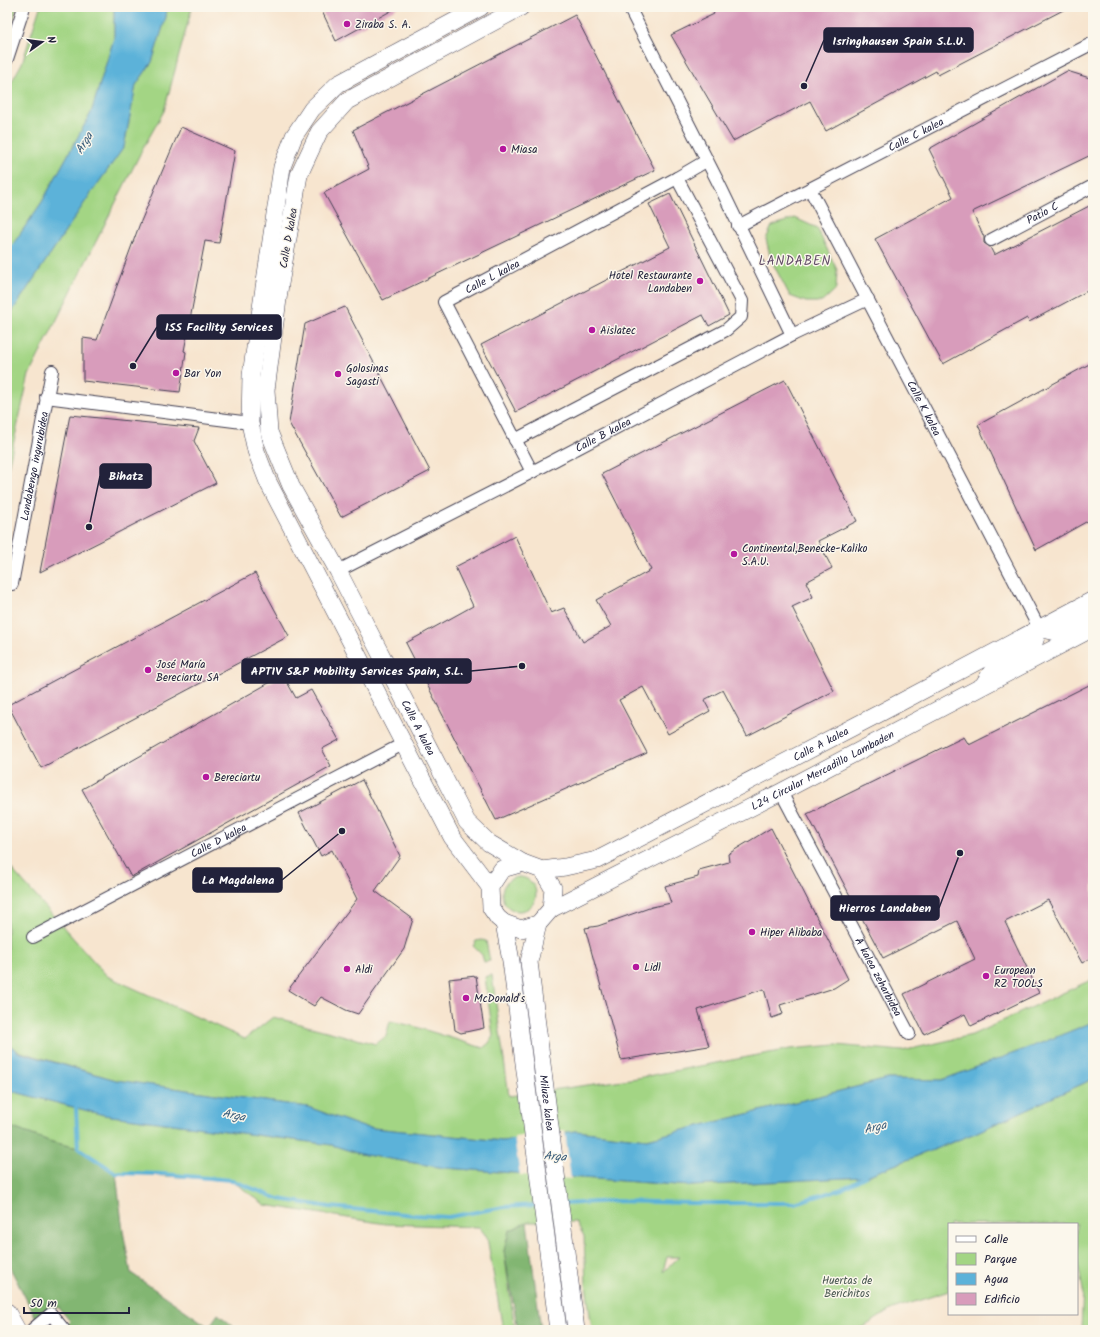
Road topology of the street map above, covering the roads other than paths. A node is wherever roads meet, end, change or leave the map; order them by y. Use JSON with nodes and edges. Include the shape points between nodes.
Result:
{"nodes":[{"id":1,"x":24,"y":7,"type":"edge"},
{"id":2,"x":481,"y":7,"type":"edge"},
{"id":3,"x":521,"y":7,"type":"edge"},
{"id":4,"x":629,"y":7,"type":"edge"},
{"id":5,"x":1093,"y":43,"type":"edge"},
{"id":6,"x":7,"y":59,"type":"edge"},
{"id":7,"x":706,"y":161,"type":"junction"},
{"id":8,"x":677,"y":178,"type":"junction"},
{"id":9,"x":1093,"y":186,"type":"edge"},
{"id":10,"x":810,"y":189,"type":"junction"},
{"id":11,"x":738,"y":226,"type":"junction"},
{"id":12,"x":992,"y":240,"type":"dead end"},
{"id":13,"x":868,"y":299,"type":"junction"},
{"id":14,"x":792,"y":335,"type":"junction"},
{"id":15,"x":52,"y":371,"type":"dead end"},
{"id":16,"x":46,"y":397,"type":"junction"},
{"id":17,"x":250,"y":422,"type":"junction"},
{"id":18,"x":515,"y":440,"type":"junction"},
{"id":19,"x":532,"y":472,"type":"junction"},
{"id":20,"x":300,"y":544,"type":"junction"},
{"id":21,"x":338,"y":570,"type":"junction"},
{"id":22,"x":320,"y":583,"type":"joint"},
{"id":23,"x":12,"y":584,"type":"dead end"},
{"id":24,"x":1093,"y":600,"type":"edge"},
{"id":25,"x":1093,"y":616,"type":"edge"},
{"id":26,"x":1040,"y":628,"type":"junction"},
{"id":27,"x":1093,"y":628,"type":"edge"},
{"id":28,"x":347,"y":636,"type":"junction"},
{"id":29,"x":984,"y":685,"type":"junction"},
{"id":30,"x":403,"y":744,"type":"junction"},
{"id":31,"x":781,"y":792,"type":"junction"},
{"id":32,"x":523,"y":863,"type":"junction"},
{"id":33,"x":542,"y":870,"type":"junction"},
{"id":34,"x":490,"y":887,"type":"junction"},
{"id":35,"x":551,"y":909,"type":"junction"},
{"id":36,"x":504,"y":923,"type":"junction"},
{"id":37,"x":538,"y":924,"type":"junction"},
{"id":38,"x":32,"y":937,"type":"dead end"},
{"id":39,"x":909,"y":1034,"type":"dead end"},
{"id":40,"x":7,"y":1312,"type":"edge"},
{"id":41,"x":25,"y":1330,"type":"edge"},
{"id":42,"x":64,"y":1330,"type":"edge"},
{"id":43,"x":558,"y":1330,"type":"edge"},
{"id":44,"x":576,"y":1330,"type":"edge"}],
"edges":[{"from":1,"to":6,"type":"street"},
{"from":2,"to":17,"type":"main road","name":"Calle D kalea","via":[[338,84],[312,109],[294,136],[282,167],[251,376]]},
{"from":3,"to":21,"type":"main road","name":"Calle D kalea","via":[[347,101],[319,132],[299,175],[280,284],[266,390],[269,432],[291,486]]},
{"from":4,"to":7,"type":"street"},
{"from":5,"to":10,"type":"street","name":"Calle C kalea"},
{"from":7,"to":8,"type":"street","name":"Calle L kalea"},
{"from":7,"to":11,"type":"street"},
{"from":8,"to":18,"type":"street","via":[[742,301],[740,317],[726,330]]},
{"from":8,"to":18,"type":"street","name":"Calle L kalea","via":[[444,302]]},
{"from":9,"to":12,"type":"street","name":"Patio C"},
{"from":10,"to":11,"type":"street","name":"Calle C kalea"},
{"from":10,"to":13,"type":"street","name":"Calle K kalea"},
{"from":11,"to":14,"type":"street"},
{"from":13,"to":14,"type":"street","name":"Calle B kalea"},
{"from":13,"to":26,"type":"street","name":"Calle K kalea"},
{"from":14,"to":19,"type":"street","name":"Calle B kalea"},
{"from":15,"to":16,"type":"street","name":"Landabengo ingurubidea"},
{"from":16,"to":17,"type":"street"},
{"from":16,"to":23,"type":"street","name":"Landabengo ingurubidea"},
{"from":17,"to":20,"type":"main road","name":"Calle D kalea","via":[[256,451],[268,482]]},
{"from":18,"to":19,"type":"street","name":"Calle L kalea"},
{"from":19,"to":21,"type":"street","name":"Calle B kalea"},
{"from":20,"to":21,"type":"main road","via":[[310,548],[321,568]]},
{"from":20,"to":22,"type":"main road","name":"Calle D kalea"},
{"from":21,"to":28,"type":"main road","via":[[330,587],[342,614]]},
{"from":21,"to":32,"type":"main road","name":"Calle A kalea","via":[[467,822],[489,843]]},
{"from":22,"to":28,"type":"main road","name":"Calle A kalea"},
{"from":24,"to":26,"type":"main road","name":"Calle A kalea"},
{"from":25,"to":26,"type":"main road","via":[[1056,632]]},
{"from":26,"to":29,"type":"main road","via":[[1033,646],[996,665]]},
{"from":26,"to":33,"type":"main road","name":"Calle A kalea","via":[[597,860]]},
{"from":27,"to":29,"type":"main road","name":"L24 Circular Mercadillo Lambaden"},
{"from":28,"to":30,"type":"main road","name":"Calle A kalea"},
{"from":29,"to":31,"type":"main road","name":"L24 Circular Mercadillo Lambaden"},
{"from":30,"to":34,"type":"main road","name":"Calle A kalea","via":[[452,837]]},
{"from":30,"to":38,"type":"street","name":"Calle D kalea"},
{"from":31,"to":35,"type":"main road","name":"L24 Circular Mercadillo Lambaden"},
{"from":31,"to":39,"type":"street","name":"A kalea zeharbidea"},
{"from":32,"to":33,"type":"main road"},
{"from":32,"to":34,"type":"main road","via":[[502,869]]},
{"from":33,"to":35,"type":"main road","via":[[553,888]]},
{"from":34,"to":36,"type":"main road","via":[[491,908]]},
{"from":35,"to":37,"type":"main road"},
{"from":36,"to":37,"type":"main road","via":[[521,928]]},
{"from":36,"to":43,"type":"main road","name":"Miluze kalea"},
{"from":37,"to":44,"type":"main road","name":"Miluze kalea","via":[[529,962]]},
{"from":40,"to":41,"type":"main road"},
{"from":41,"to":42,"type":"street","via":[[51,1314]]}]}
